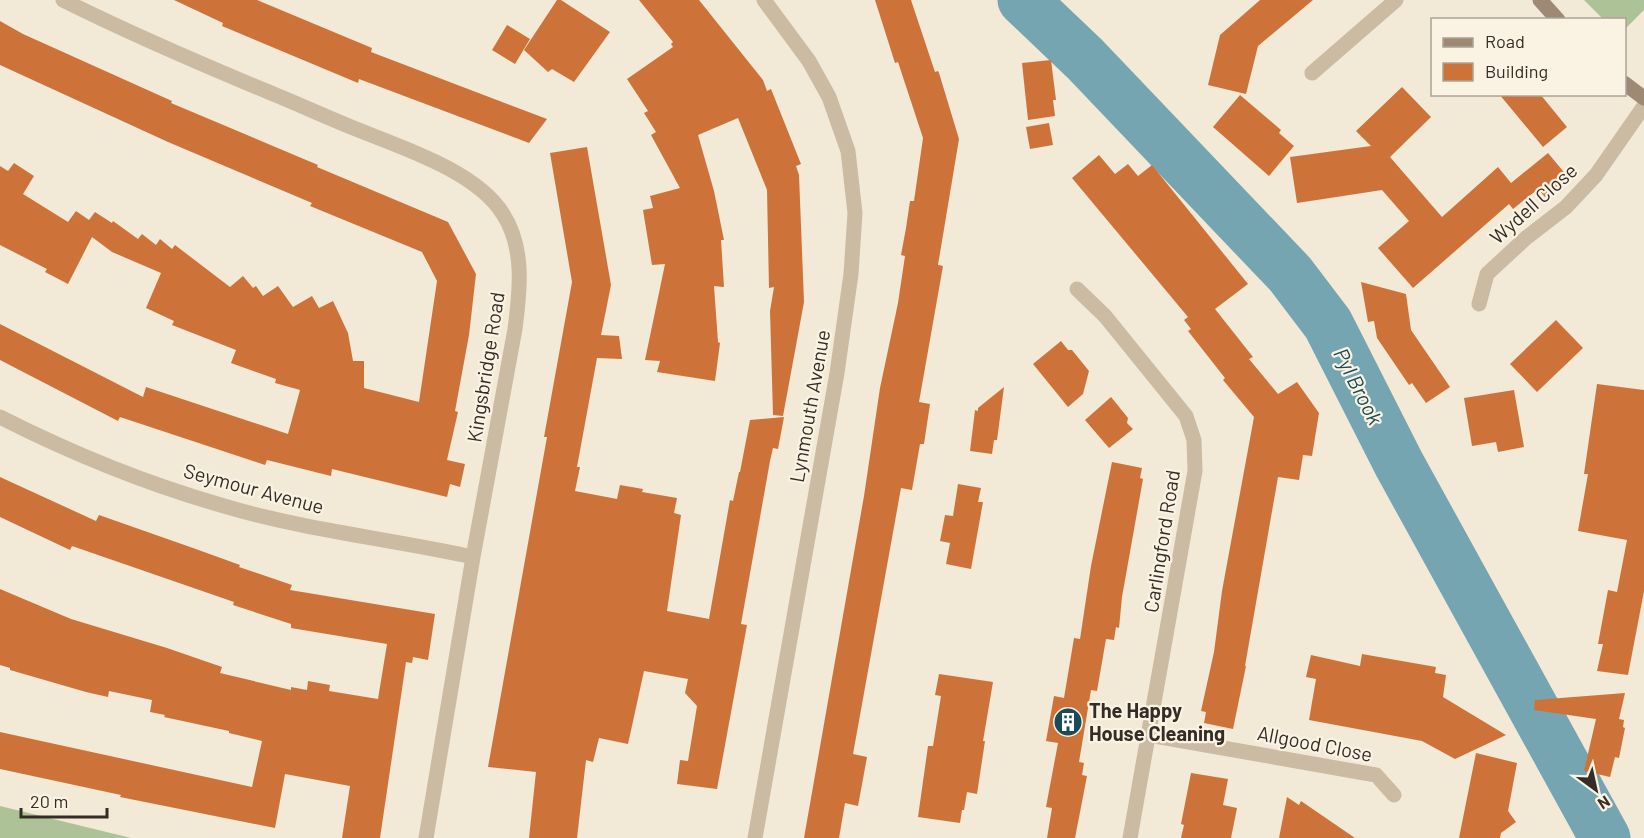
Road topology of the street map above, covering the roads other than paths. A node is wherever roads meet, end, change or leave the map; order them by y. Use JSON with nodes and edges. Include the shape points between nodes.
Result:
{"nodes":[{"id":1,"x":63,"y":0,"type":"edge"},
{"id":2,"x":764,"y":0,"type":"edge"},
{"id":3,"x":1396,"y":0,"type":"edge"},
{"id":4,"x":1540,"y":0,"type":"edge"},
{"id":5,"x":1556,"y":18,"type":"edge"},
{"id":6,"x":1312,"y":73,"type":"dead end"},
{"id":7,"x":1626,"y":84,"type":"edge"},
{"id":8,"x":1644,"y":98,"type":"edge"},
{"id":9,"x":1644,"y":106,"type":"edge"},
{"id":10,"x":1077,"y":289,"type":"dead end"},
{"id":11,"x":1479,"y":304,"type":"dead end"},
{"id":12,"x":0,"y":417,"type":"edge"},
{"id":13,"x":473,"y":557,"type":"junction"},
{"id":14,"x":1149,"y":735,"type":"junction"},
{"id":15,"x":1394,"y":795,"type":"dead end"},
{"id":16,"x":426,"y":838,"type":"edge"},
{"id":17,"x":755,"y":838,"type":"edge"},
{"id":18,"x":1130,"y":838,"type":"edge"}],
"edges":[{"from":1,"to":13,"type":"street","name":"Kingsbridge Road","via":[[177,54],[422,155],[476,184],[492,198],[516,242],[519,294]]},
{"from":2,"to":17,"type":"street","name":"Lynmouth Avenue","via":[[809,61],[829,97],[848,151],[855,213],[837,373]]},
{"from":3,"to":6,"type":"street"},
{"from":4,"to":5,"type":"street"},
{"from":7,"to":8,"type":"street"},
{"from":9,"to":11,"type":"street","name":"Wydell Close","via":[[1596,175],[1487,274]]},
{"from":10,"to":14,"type":"street","name":"Carlingford Road","via":[[1105,316],[1186,416],[1194,440],[1196,471]]},
{"from":12,"to":13,"type":"street","name":"Seymour Avenue","via":[[72,452],[224,506]]},
{"from":13,"to":16,"type":"street","name":"Kingsbridge Road"},
{"from":14,"to":15,"type":"street","name":"Allgood Close","via":[[1376,775]]},
{"from":14,"to":18,"type":"street","name":"Carlingford Road"}]}
